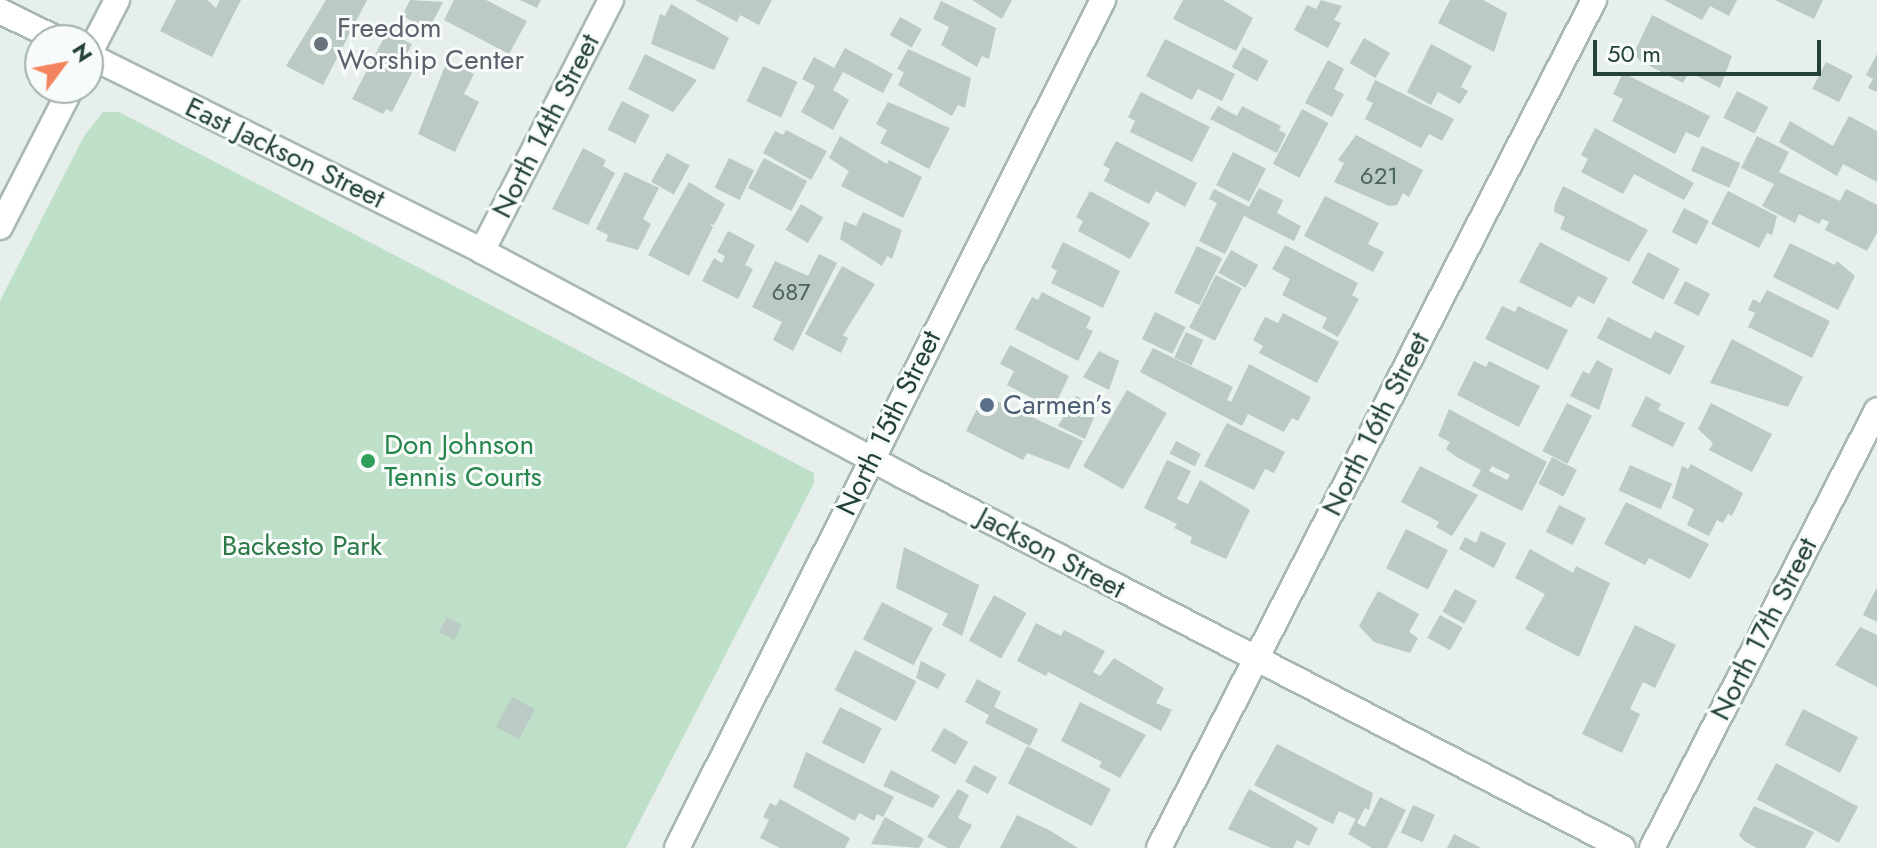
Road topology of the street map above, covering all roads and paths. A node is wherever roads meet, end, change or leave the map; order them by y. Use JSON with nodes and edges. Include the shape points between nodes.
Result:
{"nodes":[{"id":1,"x":117,"y":0,"type":"edge"},
{"id":2,"x":611,"y":0,"type":"edge"},
{"id":3,"x":1103,"y":0,"type":"edge"},
{"id":4,"x":1594,"y":0,"type":"edge"},
{"id":5,"x":0,"y":11,"type":"edge"},
{"id":6,"x":26,"y":24,"type":"edge"},
{"id":7,"x":104,"y":25,"type":"edge"},
{"id":8,"x":104,"y":64,"type":"edge"},
{"id":9,"x":63,"y":104,"type":"edge"},
{"id":10,"x":0,"y":227,"type":"edge"},
{"id":11,"x":482,"y":251,"type":"junction"},
{"id":12,"x":1877,"y":410,"type":"edge"},
{"id":13,"x":869,"y":458,"type":"junction"},
{"id":14,"x":1255,"y":660,"type":"junction"},
{"id":15,"x":677,"y":848,"type":"edge"},
{"id":16,"x":1159,"y":848,"type":"edge"},
{"id":17,"x":1623,"y":848,"type":"edge"},
{"id":18,"x":1652,"y":848,"type":"edge"}],
"edges":[{"from":1,"to":7,"type":"street"},
{"from":2,"to":11,"type":"street","name":"North 14th Street"},
{"from":3,"to":13,"type":"street","name":"North 15th Street"},
{"from":4,"to":14,"type":"street","name":"North 16th Street"},
{"from":5,"to":6,"type":"street"},
{"from":8,"to":11,"type":"street","name":"East Jackson Street"},
{"from":9,"to":10,"type":"street"},
{"from":11,"to":13,"type":"street","name":"Jackson Street"},
{"from":12,"to":18,"type":"street","name":"North 17th Street"},
{"from":13,"to":14,"type":"street","name":"Jackson Street"},
{"from":13,"to":15,"type":"street","name":"North 15th Street","via":[[810,592]]},
{"from":14,"to":16,"type":"street","name":"North 16th Street"},
{"from":14,"to":17,"type":"street","name":"Jackson Street"}]}
